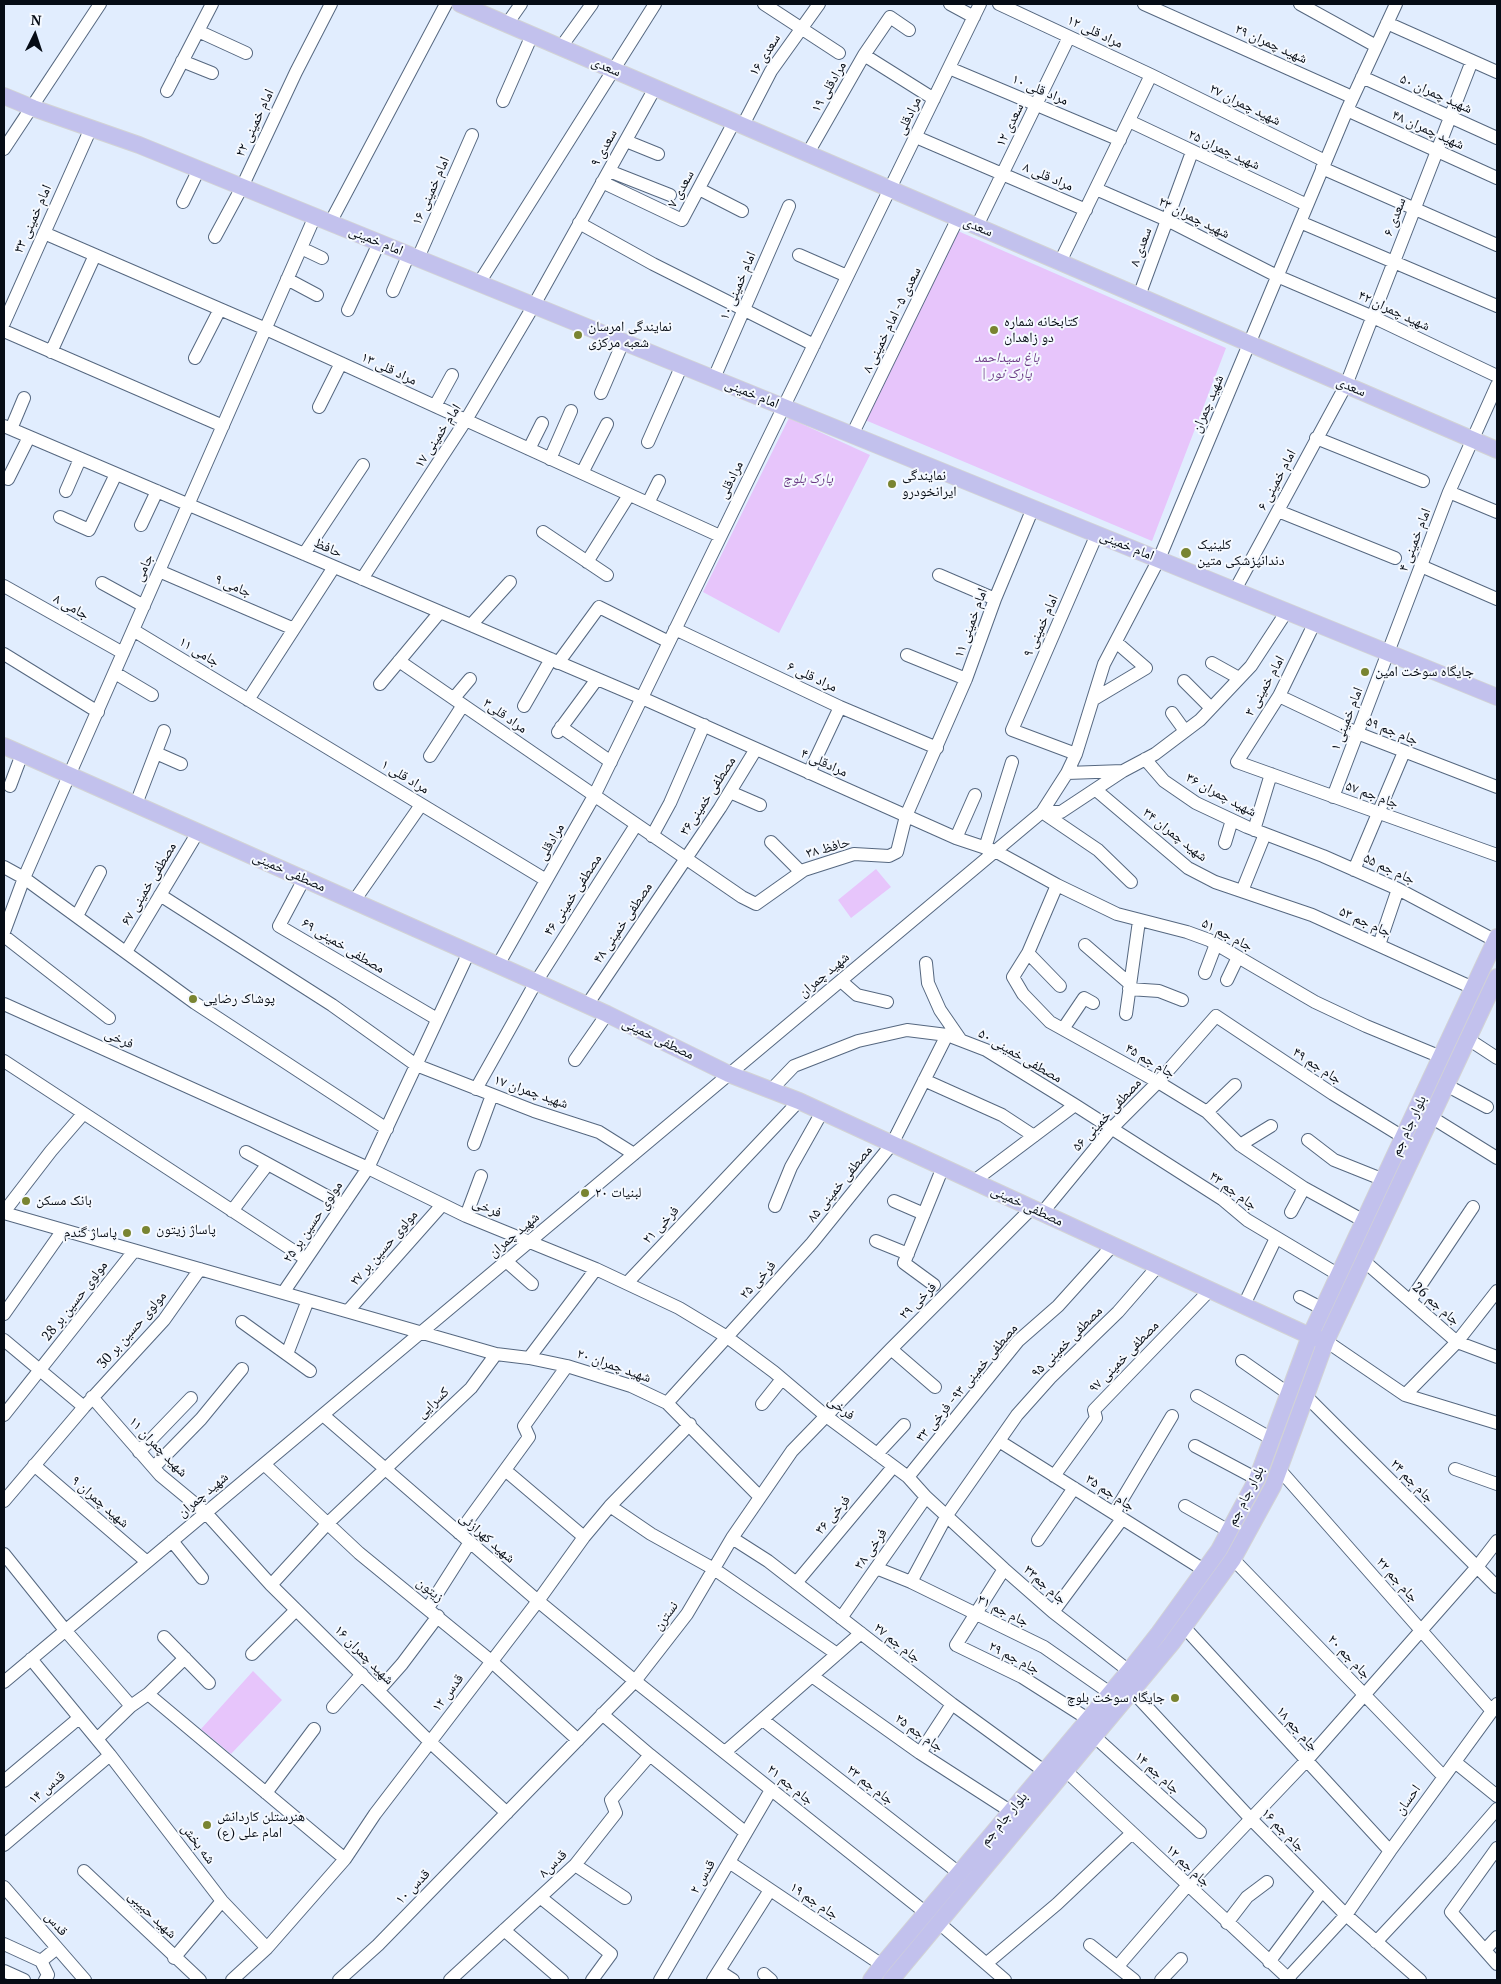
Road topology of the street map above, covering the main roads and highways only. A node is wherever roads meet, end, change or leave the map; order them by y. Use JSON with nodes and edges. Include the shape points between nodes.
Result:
{"nodes":[{"id":1,"x":460,"y":4,"type":"edge"},
{"id":2,"x":481,"y":8,"type":"edge"},
{"id":3,"x":4,"y":96,"type":"edge"},
{"id":4,"x":1497,"y":450,"type":"edge"},
{"id":5,"x":1497,"y":697,"type":"edge"},
{"id":6,"x":4,"y":746,"type":"edge"},
{"id":7,"x":1496,"y":939,"type":"edge"},
{"id":8,"x":1497,"y":977,"type":"edge"},
{"id":9,"x":1493,"y":999,"type":"edge"},
{"id":10,"x":1310,"y":1336,"type":"junction"},
{"id":11,"x":1326,"y":1341,"type":"junction"},
{"id":12,"x":1219,"y":1550,"type":"junction"},
{"id":13,"x":1233,"y":1559,"type":"junction"},
{"id":14,"x":926,"y":1913,"type":"junction"},
{"id":15,"x":939,"y":1923,"type":"junction"},
{"id":16,"x":895,"y":1979,"type":"edge"},
{"id":17,"x":871,"y":1980,"type":"edge"}],
"edges":[{"from":1,"to":2,"type":"main road","name":"سعدی"},
{"from":2,"to":4,"type":"main road","name":"سعدی","via":[[532,35]]},
{"from":3,"to":5,"type":"main road","name":"امام خمینی","via":[[199,169]]},
{"from":6,"to":10,"type":"main road","name":"مصطفی خمینی","via":[[607,1014],[729,1074],[799,1101]]},
{"from":7,"to":10,"type":"main road","name":"بلوار جام جم"},
{"from":8,"to":9,"type":"main road","name":"بلوار جام جم"},
{"from":9,"to":11,"type":"main road","name":"بلوار جام جم","via":[[1468,1039]]},
{"from":10,"to":11,"type":"main road","name":"مصطفی خمینی"},
{"from":10,"to":12,"type":"main road","name":"بلوار جام جم","via":[[1257,1479]]},
{"from":11,"to":13,"type":"main road","name":"بلوار جام جم","via":[[1273,1486]]},
{"from":12,"to":13,"type":"main road"},
{"from":12,"to":14,"type":"main road","name":"بلوار جام جم","via":[[1129,1671]]},
{"from":13,"to":15,"type":"main road","name":"بلوار جام جم","via":[[1132,1692]]},
{"from":14,"to":15,"type":"main road"},
{"from":14,"to":17,"type":"main road","name":"بلوار جام جم"},
{"from":15,"to":16,"type":"main road","name":"بلوار جام جم"}]}
